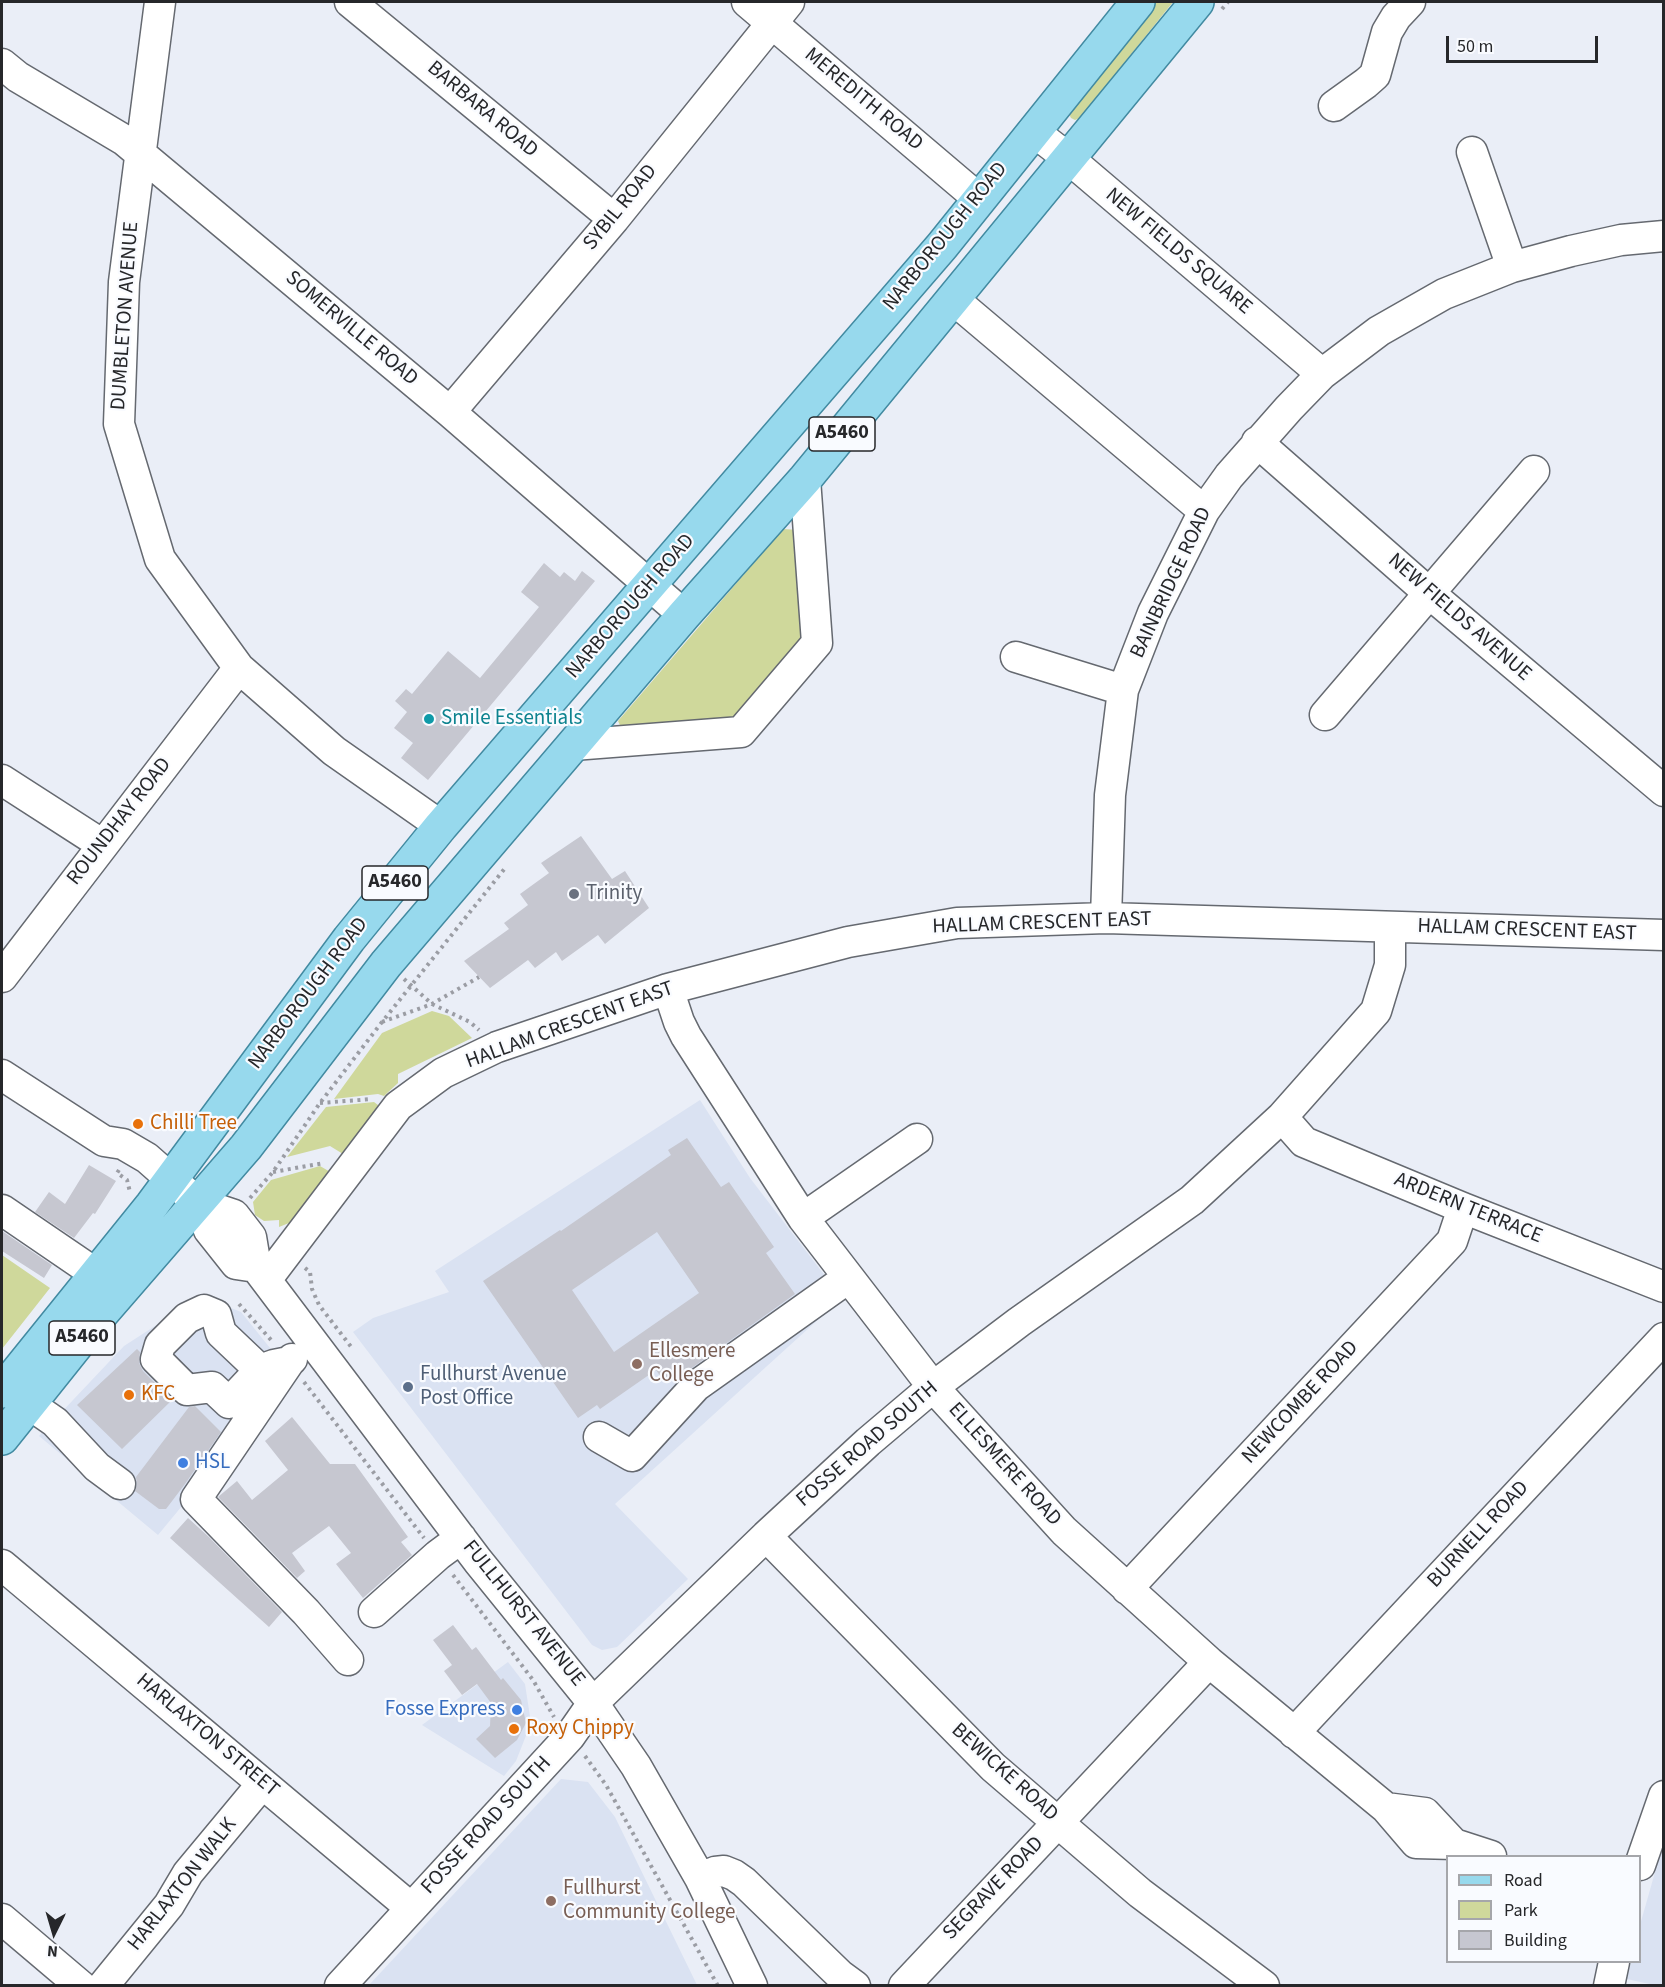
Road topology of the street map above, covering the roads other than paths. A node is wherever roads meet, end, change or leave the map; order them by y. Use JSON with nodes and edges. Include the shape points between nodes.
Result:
{"nodes":[{"id":1,"x":160,"y":2,"type":"edge"},
{"id":2,"x":350,"y":2,"type":"edge"},
{"id":3,"x":747,"y":2,"type":"edge"},
{"id":4,"x":1138,"y":2,"type":"edge"},
{"id":5,"x":1197,"y":2,"type":"edge"},
{"id":6,"x":1410,"y":2,"type":"edge"},
{"id":7,"x":780,"y":12,"type":"edge"},
{"id":8,"x":2,"y":64,"type":"edge"},
{"id":9,"x":1334,"y":106,"type":"dead end"},
{"id":10,"x":1033,"y":131,"type":"junction"},
{"id":11,"x":1472,"y":152,"type":"dead end"},
{"id":12,"x":141,"y":154,"type":"junction"},
{"id":13,"x":1068,"y":158,"type":"junction"},
{"id":14,"x":979,"y":199,"type":"junction"},
{"id":15,"x":614,"y":219,"type":"junction"},
{"id":16,"x":1664,"y":236,"type":"edge"},
{"id":17,"x":1512,"y":267,"type":"junction"},
{"id":18,"x":953,"y":299,"type":"junction"},
{"id":19,"x":1322,"y":374,"type":"junction"},
{"id":20,"x":450,"y":412,"type":"junction"},
{"id":21,"x":1257,"y":442,"type":"junction"},
{"id":22,"x":1534,"y":471,"type":"dead end"},
{"id":23,"x":805,"y":479,"type":"junction"},
{"id":24,"x":1204,"y":511,"type":"junction"},
{"id":25,"x":649,"y":585,"type":"junction"},
{"id":26,"x":1429,"y":593,"type":"junction"},
{"id":27,"x":684,"y":615,"type":"junction"},
{"id":28,"x":1016,"y":657,"type":"dead end"},
{"id":29,"x":239,"y":668,"type":"junction"},
{"id":30,"x":1123,"y":690,"type":"junction"},
{"id":31,"x":1325,"y":715,"type":"dead end"},
{"id":32,"x":573,"y":745,"type":"junction"},
{"id":33,"x":2,"y":780,"type":"edge"},
{"id":34,"x":1664,"y":791,"type":"edge"},
{"id":35,"x":441,"y":826,"type":"junction"},
{"id":36,"x":103,"y":845,"type":"junction"},
{"id":37,"x":1106,"y":918,"type":"junction"},
{"id":38,"x":1390,"y":927,"type":"junction"},
{"id":39,"x":1664,"y":935,"type":"edge"},
{"id":40,"x":2,"y":977,"type":"edge"},
{"id":41,"x":668,"y":989,"type":"junction"},
{"id":42,"x":2,"y":1075,"type":"edge"},
{"id":43,"x":1282,"y":1117,"type":"junction"},
{"id":44,"x":917,"y":1139,"type":"dead end"},
{"id":45,"x":170,"y":1180,"type":"junction"},
{"id":46,"x":198,"y":1203,"type":"junction"},
{"id":47,"x":1463,"y":1209,"type":"junction"},
{"id":48,"x":2,"y":1210,"type":"edge"},
{"id":49,"x":803,"y":1218,"type":"junction"},
{"id":50,"x":300,"y":1234,"type":"junction"},
{"id":51,"x":251,"y":1237,"type":"junction"},
{"id":52,"x":96,"y":1274,"type":"junction"},
{"id":53,"x":261,"y":1274,"type":"junction"},
{"id":54,"x":848,"y":1278,"type":"junction"},
{"id":55,"x":1664,"y":1287,"type":"edge"},
{"id":56,"x":1664,"y":1338,"type":"edge"},
{"id":57,"x":311,"y":1340,"type":"junction"},
{"id":58,"x":933,"y":1387,"type":"junction"},
{"id":59,"x":15,"y":1398,"type":"edge"},
{"id":60,"x":599,"y":1437,"type":"dead end"},
{"id":61,"x":2,"y":1438,"type":"edge"},
{"id":62,"x":120,"y":1484,"type":"dead end"},
{"id":63,"x":766,"y":1536,"type":"junction"},
{"id":64,"x":461,"y":1538,"type":"junction"},
{"id":65,"x":2,"y":1565,"type":"edge"},
{"id":66,"x":1127,"y":1589,"type":"junction"},
{"id":67,"x":374,"y":1612,"type":"dead end"},
{"id":68,"x":348,"y":1660,"type":"dead end"},
{"id":69,"x":1209,"y":1662,"type":"junction"},
{"id":70,"x":594,"y":1703,"type":"junction"},
{"id":71,"x":1294,"y":1733,"type":"junction"},
{"id":72,"x":262,"y":1784,"type":"junction"},
{"id":73,"x":1664,"y":1796,"type":"edge"},
{"id":74,"x":1058,"y":1822,"type":"junction"},
{"id":75,"x":1485,"y":1855,"type":"edge"},
{"id":76,"x":1641,"y":1862,"type":"edge"},
{"id":77,"x":700,"y":1878,"type":"junction"},
{"id":78,"x":411,"y":1908,"type":"junction"},
{"id":79,"x":2,"y":1919,"type":"edge"},
{"id":80,"x":1614,"y":1963,"type":"edge"},
{"id":81,"x":81,"y":1986,"type":"edge"},
{"id":82,"x":104,"y":1986,"type":"edge"},
{"id":83,"x":340,"y":1986,"type":"edge"},
{"id":84,"x":752,"y":1986,"type":"edge"},
{"id":85,"x":855,"y":1986,"type":"edge"},
{"id":86,"x":904,"y":1986,"type":"edge"},
{"id":87,"x":1264,"y":1986,"type":"edge"},
{"id":88,"x":1609,"y":1986,"type":"edge"}],
"edges":[{"from":1,"to":12,"type":"street","name":"DUMBLETON AVENUE"},
{"from":2,"to":15,"type":"street","name":"BARBARA ROAD"},
{"from":3,"to":7,"type":"street","name":"MEREDITH ROAD"},
{"from":4,"to":10,"type":"main road","name":"NARBOROUGH ROAD","number":"A5460"},
{"from":5,"to":13,"type":"main road","name":"NARBOROUGH ROAD","number":"A5460"},
{"from":6,"to":9,"type":"street","via":[[1387,32],[1375,75]]},
{"from":7,"to":14,"type":"street","name":"MEREDITH ROAD"},
{"from":7,"to":15,"type":"street","name":"SYBIL ROAD"},
{"from":8,"to":12,"type":"street","name":"SOMERVILLE ROAD"},
{"from":10,"to":13,"type":"street","name":"NEW FIELDS SQUARE"},
{"from":10,"to":14,"type":"main road","name":"NARBOROUGH ROAD","number":"A5460"},
{"from":11,"to":17,"type":"street"},
{"from":12,"to":20,"type":"street","name":"SOMERVILLE ROAD"},
{"from":12,"to":29,"type":"street","name":"DUMBLETON AVENUE","via":[[124,282],[119,424],[160,559]]},
{"from":13,"to":18,"type":"main road","name":"NARBOROUGH ROAD","number":"A5460"},
{"from":13,"to":19,"type":"street","name":"NEW FIELDS SQUARE"},
{"from":14,"to":25,"type":"main road","name":"NARBOROUGH ROAD","number":"A5460"},
{"from":15,"to":20,"type":"street","name":"SYBIL ROAD"},
{"from":16,"to":17,"type":"street","name":"BAINBRIDGE ROAD","via":[[1622,240]]},
{"from":17,"to":19,"type":"street","name":"BAINBRIDGE ROAD","via":[[1444,294],[1379,331]]},
{"from":18,"to":23,"type":"main road","name":"NARBOROUGH ROAD","number":"A5460"},
{"from":18,"to":24,"type":"street"},
{"from":19,"to":21,"type":"street","name":"BAINBRIDGE ROAD"},
{"from":20,"to":25,"type":"street","name":"SOMERVILLE ROAD"},
{"from":21,"to":24,"type":"street","name":"BAINBRIDGE ROAD"},
{"from":21,"to":26,"type":"street","name":"NEW FIELDS AVENUE"},
{"from":22,"to":26,"type":"street"},
{"from":23,"to":27,"type":"main road","name":"NARBOROUGH ROAD","number":"A5460"},
{"from":23,"to":32,"type":"street","via":[[816,643],[741,732]]},
{"from":24,"to":30,"type":"street","name":"BAINBRIDGE ROAD","via":[[1153,613]]},
{"from":25,"to":27,"type":"street","name":"SOMERVILLE ROAD"},
{"from":25,"to":35,"type":"main road","name":"NARBOROUGH ROAD","number":"A5460"},
{"from":26,"to":31,"type":"street"},
{"from":26,"to":34,"type":"street","name":"NEW FIELDS AVENUE"},
{"from":27,"to":32,"type":"main road","name":"NARBOROUGH ROAD","number":"A5460"},
{"from":28,"to":30,"type":"street"},
{"from":29,"to":35,"type":"street","name":"DUMBLETON AVENUE","via":[[334,751]]},
{"from":29,"to":36,"type":"street","name":"ROUNDHAY ROAD"},
{"from":30,"to":37,"type":"street","name":"BAINBRIDGE ROAD","via":[[1110,795]]},
{"from":32,"to":46,"type":"main road","name":"NARBOROUGH ROAD","number":"A5460","via":[[386,964],[246,1147]]},
{"from":33,"to":36,"type":"street"},
{"from":35,"to":45,"type":"main road","name":"NARBOROUGH ROAD","number":"A5460","via":[[349,939]]},
{"from":36,"to":40,"type":"street","name":"ROUNDHAY ROAD"},
{"from":37,"to":38,"type":"street","name":"HALLAM CRESCENT EAST"},
{"from":37,"to":41,"type":"street","name":"HALLAM CRESCENT EAST","via":[[957,923],[848,942]]},
{"from":38,"to":39,"type":"street","name":"HALLAM CRESCENT EAST"},
{"from":38,"to":43,"type":"street","name":"FOSSE ROAD SOUTH","via":[[1390,965],[1376,1011]]},
{"from":41,"to":49,"type":"street","name":"ELLESMERE ROAD","via":[[686,1036]]},
{"from":41,"to":50,"type":"street","name":"HALLAM CRESCENT EAST","via":[[497,1047],[443,1073],[398,1106]]},
{"from":42,"to":45,"type":"street","via":[[104,1141],[123,1144],[147,1158]]},
{"from":43,"to":47,"type":"street","name":"ARDERN TERRACE","via":[[1304,1142]]},
{"from":43,"to":58,"type":"street","name":"FOSSE ROAD SOUTH","via":[[1192,1200]]},
{"from":44,"to":49,"type":"street"},
{"from":45,"to":46,"type":"street"},
{"from":45,"to":52,"type":"main road","name":"NARBOROUGH ROAD","number":"A5460"},
{"from":46,"to":51,"type":"street","via":[[234,1215]]},
{"from":46,"to":53,"type":"street","via":[[209,1230],[236,1264]]},
{"from":46,"to":59,"type":"main road","name":"NARBOROUGH ROAD","number":"A5460","via":[[102,1313]]},
{"from":47,"to":55,"type":"street","name":"ARDERN TERRACE"},
{"from":47,"to":66,"type":"street","name":"NEWCOMBE ROAD","via":[[1452,1241]]},
{"from":48,"to":52,"type":"street"},
{"from":49,"to":54,"type":"street","name":"ELLESMERE ROAD"},
{"from":50,"to":51,"type":"street"},
{"from":50,"to":53,"type":"street","name":"HALLAM CRESCENT EAST"},
{"from":51,"to":53,"type":"street","name":"FULLHURST AVENUE"},
{"from":52,"to":59,"type":"main road","name":"NARBOROUGH ROAD","number":"A5460"},
{"from":53,"to":57,"type":"street","name":"FULLHURST AVENUE"},
{"from":54,"to":58,"type":"street","name":"ELLESMERE ROAD"},
{"from":54,"to":60,"type":"street","via":[[696,1386],[632,1456]]},
{"from":56,"to":71,"type":"street","name":"BURNELL ROAD"},
{"from":57,"to":64,"type":"street","name":"FULLHURST AVENUE"},
{"from":57,"to":68,"type":"street","via":[[274,1366],[196,1499]]},
{"from":58,"to":63,"type":"street","name":"FOSSE ROAD SOUTH"},
{"from":58,"to":66,"type":"street","name":"ELLESMERE ROAD","via":[[1064,1531]]},
{"from":59,"to":61,"type":"main road","name":"NARBOROUGH ROAD","number":"A5460"},
{"from":59,"to":62,"type":"street","via":[[55,1422],[97,1467]]},
{"from":63,"to":70,"type":"street","name":"FOSSE ROAD SOUTH"},
{"from":63,"to":74,"type":"street","name":"BEWICKE ROAD","via":[[993,1767]]},
{"from":64,"to":67,"type":"street"},
{"from":64,"to":70,"type":"street","name":"FULLHURST AVENUE"},
{"from":65,"to":72,"type":"street","name":"HARLAXTON STREET"},
{"from":66,"to":69,"type":"street","name":"ELLESMERE ROAD"},
{"from":69,"to":71,"type":"street","name":"ELLESMERE ROAD"},
{"from":69,"to":74,"type":"street","name":"SEGRAVE ROAD"},
{"from":70,"to":77,"type":"street","name":"FULLHURST AVENUE","via":[[636,1766]]},
{"from":70,"to":78,"type":"street","name":"FOSSE ROAD SOUTH","via":[[570,1736]]},
{"from":71,"to":75,"type":"street","name":"ELLESMERE ROAD","via":[[1386,1808],[1416,1843],[1454,1844]]},
{"from":72,"to":78,"type":"street","name":"HARLAXTON STREET"},
{"from":72,"to":82,"type":"street","name":"HARLAXTON WALK","via":[[188,1873],[169,1905]]},
{"from":73,"to":76,"type":"street"},
{"from":74,"to":86,"type":"street","name":"SEGRAVE ROAD"},
{"from":74,"to":87,"type":"street","name":"BEWICKE ROAD","via":[[1140,1893]]},
{"from":77,"to":84,"type":"street","name":"FULLHURST AVENUE"},
{"from":77,"to":85,"type":"street","via":[[715,1872],[734,1875]]},
{"from":78,"to":83,"type":"street","name":"FOSSE ROAD SOUTH"},
{"from":79,"to":81,"type":"street"},
{"from":80,"to":88,"type":"street"}]}
